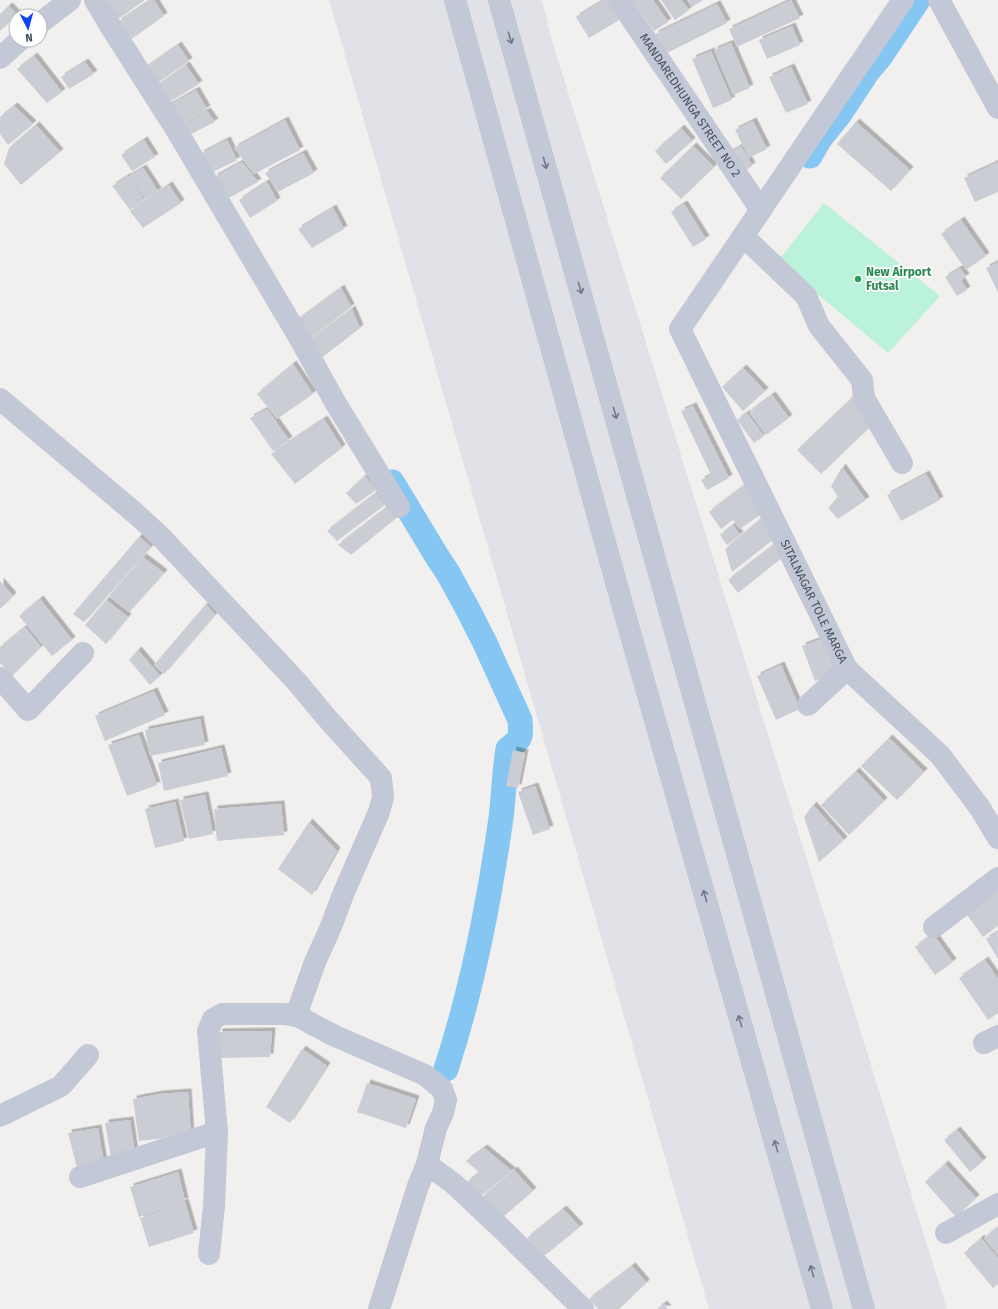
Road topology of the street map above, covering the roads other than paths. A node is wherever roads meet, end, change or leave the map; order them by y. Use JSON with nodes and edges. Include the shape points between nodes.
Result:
{"nodes":[{"id":1,"x":70,"y":0,"type":"edge"},
{"id":2,"x":95,"y":0,"type":"edge"},
{"id":3,"x":455,"y":0,"type":"edge"},
{"id":4,"x":500,"y":0,"type":"edge"},
{"id":5,"x":619,"y":0,"type":"edge"},
{"id":6,"x":903,"y":0,"type":"edge"},
{"id":7,"x":939,"y":0,"type":"edge"},
{"id":8,"x":48,"y":17,"type":"edge"},
{"id":9,"x":11,"y":48,"type":"edge"},
{"id":10,"x":0,"y":58,"type":"edge"},
{"id":11,"x":998,"y":108,"type":"edge"},
{"id":12,"x":761,"y":210,"type":"junction"},
{"id":13,"x":743,"y":236,"type":"junction"},
{"id":14,"x":0,"y":399,"type":"edge"},
{"id":15,"x":902,"y":463,"type":"dead end"},
{"id":16,"x":399,"y":507,"type":"dead end"},
{"id":17,"x":83,"y":653,"type":"dead end"},
{"id":18,"x":847,"y":669,"type":"junction"},
{"id":19,"x":0,"y":678,"type":"edge"},
{"id":20,"x":808,"y":705,"type":"dead end"},
{"id":21,"x":998,"y":838,"type":"edge"},
{"id":22,"x":998,"y":878,"type":"edge"},
{"id":23,"x":934,"y":927,"type":"dead end"},
{"id":24,"x":300,"y":1017,"type":"junction"},
{"id":25,"x":88,"y":1055,"type":"dead end"},
{"id":26,"x":0,"y":1116,"type":"edge"},
{"id":27,"x":217,"y":1132,"type":"junction"},
{"id":28,"x":427,"y":1164,"type":"junction"},
{"id":29,"x":80,"y":1177,"type":"dead end"},
{"id":30,"x":998,"y":1204,"type":"edge"},
{"id":31,"x":946,"y":1232,"type":"dead end"},
{"id":32,"x":209,"y":1254,"type":"dead end"},
{"id":33,"x":379,"y":1309,"type":"edge"},
{"id":34,"x":583,"y":1309,"type":"edge"},
{"id":35,"x":822,"y":1309,"type":"edge"},
{"id":36,"x":864,"y":1309,"type":"edge"}],
"edges":[{"from":1,"to":8,"type":"street"},
{"from":2,"to":16,"type":"street","via":[[174,126]]},
{"from":35,"to":3,"type":"street","one_way":true,"via":[[624,611]]},
{"from":4,"to":36,"type":"street","one_way":true},
{"from":5,"to":12,"type":"street","name":"MANDAREDHUNGA STREET NO 2"},
{"from":6,"to":12,"type":"street"},
{"from":7,"to":11,"type":"street"},
{"from":9,"to":10,"type":"street"},
{"from":12,"to":13,"type":"street"},
{"from":13,"to":15,"type":"street","via":[[806,296],[819,326],[862,380],[864,398]]},
{"from":13,"to":18,"type":"street","name":"SITALNAGAR TOLE MARGA","via":[[680,329]]},
{"from":14,"to":24,"type":"street","via":[[162,537],[297,682],[381,778],[383,798],[379,812],[315,962],[299,1007]]},
{"from":17,"to":19,"type":"street","via":[[28,710]]},
{"from":18,"to":20,"type":"street"},
{"from":18,"to":21,"type":"street","name":"SITALNAGAR TOLE MARGA","via":[[940,755],[980,808]]},
{"from":22,"to":23,"type":"street"},
{"from":24,"to":27,"type":"street","via":[[285,1014],[222,1014],[213,1019],[208,1031]]},
{"from":24,"to":28,"type":"street","via":[[335,1036],[425,1075],[442,1089],[446,1100]]},
{"from":25,"to":26,"type":"street","via":[[61,1086]]},
{"from":27,"to":29,"type":"street"},
{"from":27,"to":32,"type":"street"},
{"from":28,"to":33,"type":"street"},
{"from":28,"to":34,"type":"street","via":[[454,1184]]},
{"from":30,"to":31,"type":"street"}]}
